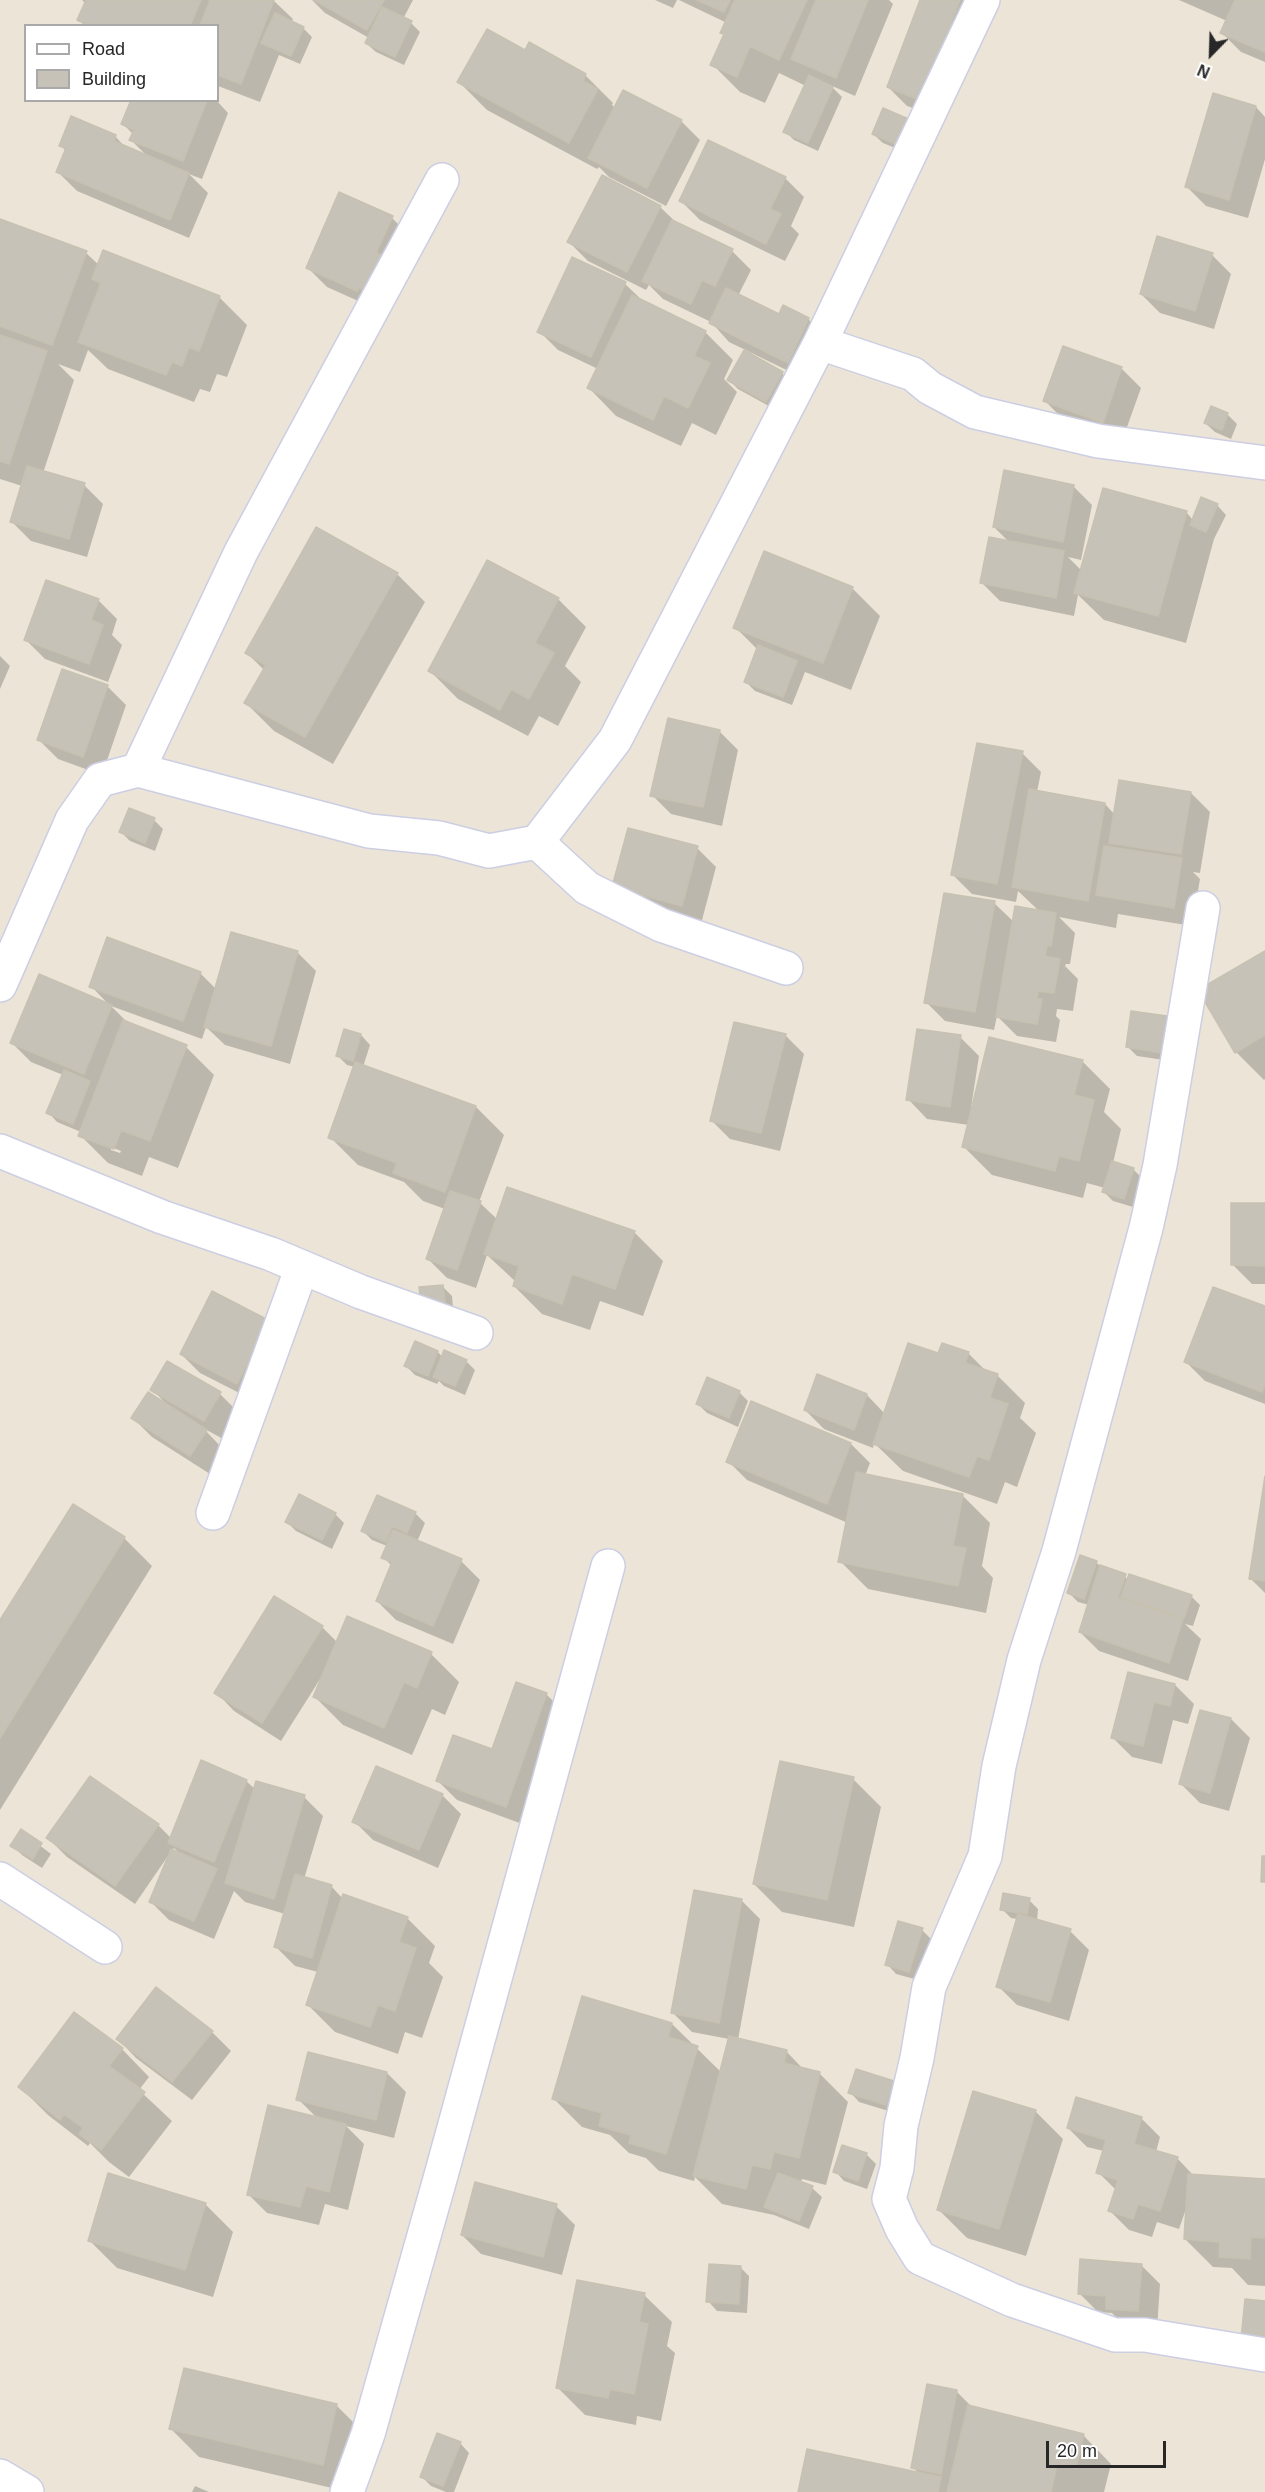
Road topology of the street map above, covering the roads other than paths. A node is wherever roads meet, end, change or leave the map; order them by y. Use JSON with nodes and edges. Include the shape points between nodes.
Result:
{"nodes":[{"id":1,"x":983,"y":0,"type":"edge"},
{"id":2,"x":442,"y":180,"type":"dead end"},
{"id":3,"x":820,"y":343,"type":"junction"},
{"id":4,"x":1265,"y":463,"type":"edge"},
{"id":5,"x":138,"y":770,"type":"junction"},
{"id":6,"x":537,"y":842,"type":"junction"},
{"id":7,"x":1203,"y":908,"type":"dead end"},
{"id":8,"x":786,"y":968,"type":"dead end"},
{"id":9,"x":0,"y":985,"type":"edge"},
{"id":10,"x":0,"y":1151,"type":"edge"},
{"id":11,"x":302,"y":1266,"type":"junction"},
{"id":12,"x":476,"y":1333,"type":"dead end"},
{"id":13,"x":213,"y":1513,"type":"dead end"},
{"id":14,"x":608,"y":1566,"type":"dead end"},
{"id":15,"x":0,"y":1879,"type":"edge"},
{"id":16,"x":105,"y":1947,"type":"dead end"},
{"id":17,"x":1265,"y":2355,"type":"edge"},
{"id":18,"x":0,"y":2476,"type":"edge"},
{"id":19,"x":27,"y":2492,"type":"edge"},
{"id":20,"x":347,"y":2492,"type":"edge"}],
"edges":[{"from":1,"to":3,"type":"street"},
{"from":2,"to":5,"type":"street","via":[[242,552]]},
{"from":3,"to":4,"type":"street","via":[[913,374],[930,388],[975,412],[1098,441]]},
{"from":3,"to":6,"type":"street","via":[[615,740]]},
{"from":5,"to":6,"type":"street","via":[[369,831],[439,838],[489,851]]},
{"from":5,"to":9,"type":"street","via":[[100,780],[72,820]]},
{"from":6,"to":8,"type":"street","via":[[587,888],[661,924]]},
{"from":7,"to":17,"type":"street","via":[[1146,1228],[1059,1551],[1024,1660],[999,1766],[985,1856],[928,1988],[889,2199],[920,2258],[1012,2300],[1115,2335],[1145,2335]]},
{"from":10,"to":11,"type":"street","via":[[162,1217]]},
{"from":11,"to":12,"type":"street","via":[[361,1292]]},
{"from":11,"to":13,"type":"street"},
{"from":14,"to":20,"type":"street","via":[[434,2201],[368,2434]]},
{"from":15,"to":16,"type":"street"},
{"from":18,"to":19,"type":"street"}]}
